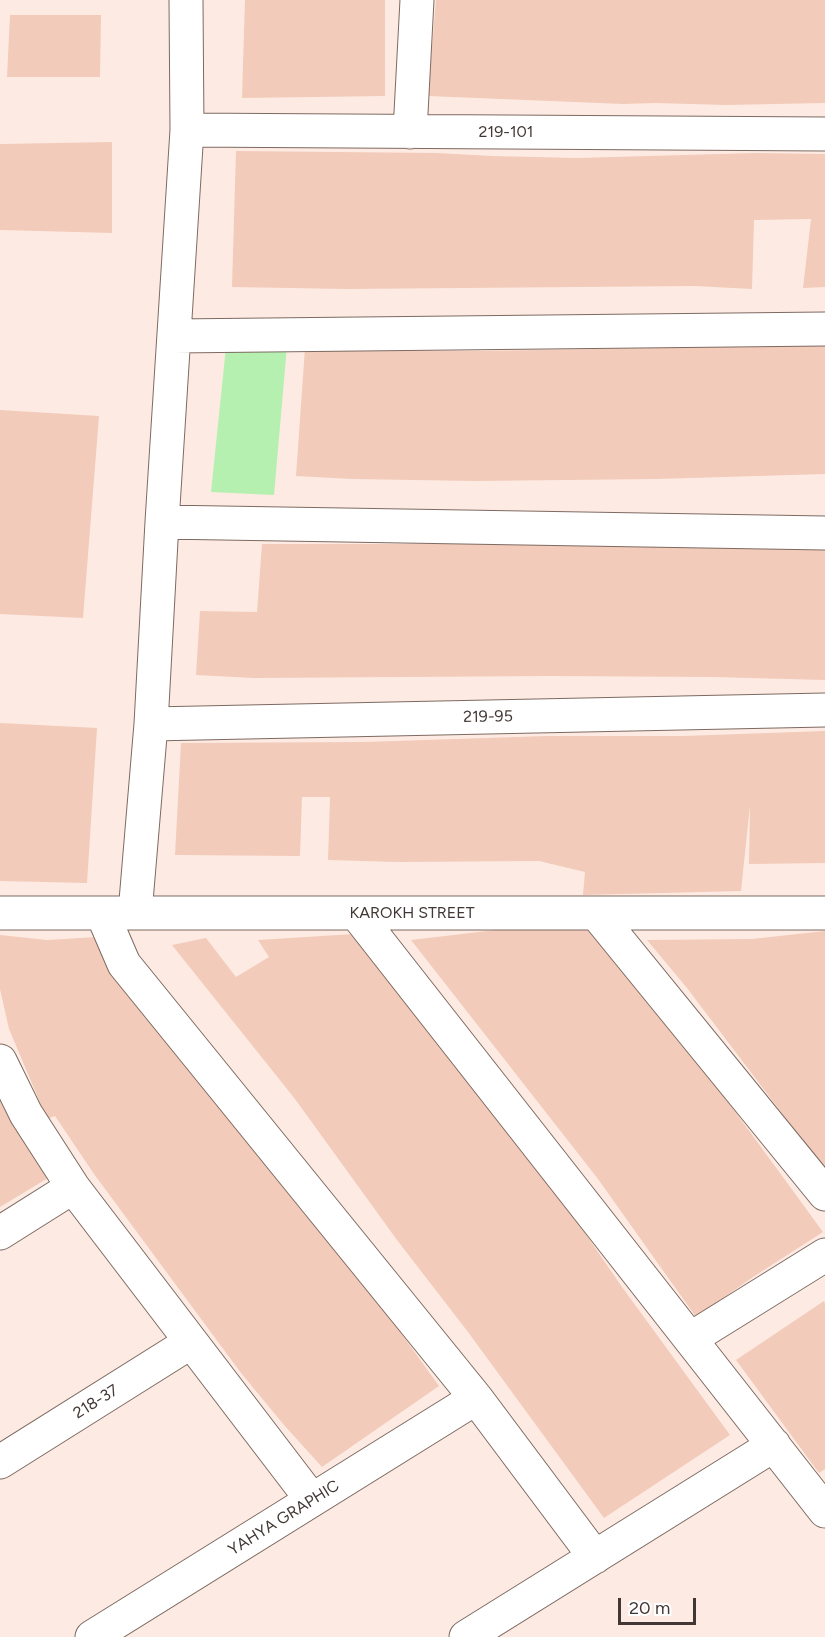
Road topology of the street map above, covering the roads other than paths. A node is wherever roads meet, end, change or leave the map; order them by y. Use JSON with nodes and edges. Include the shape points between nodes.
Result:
{"nodes":[{"id":1,"x":186,"y":0,"type":"edge"},
{"id":2,"x":417,"y":0,"type":"edge"},
{"id":3,"x":187,"y":130,"type":"junction"},
{"id":4,"x":410,"y":132,"type":"junction"},
{"id":5,"x":825,"y":134,"type":"edge"},
{"id":6,"x":825,"y":329,"type":"edge"},
{"id":7,"x":174,"y":336,"type":"junction"},
{"id":8,"x":162,"y":522,"type":"junction"},
{"id":9,"x":825,"y":533,"type":"edge"},
{"id":10,"x":825,"y":710,"type":"edge"},
{"id":11,"x":151,"y":724,"type":"junction"},
{"id":12,"x":0,"y":913,"type":"edge"},
{"id":13,"x":102,"y":913,"type":"junction"},
{"id":14,"x":135,"y":913,"type":"junction"},
{"id":15,"x":356,"y":913,"type":"junction"},
{"id":16,"x":596,"y":913,"type":"junction"},
{"id":17,"x":824,"y":914,"type":"edge"},
{"id":18,"x":0,"y":1061,"type":"edge"},
{"id":19,"x":73,"y":1187,"type":"junction"},
{"id":20,"x":825,"y":1194,"type":"edge"},
{"id":21,"x":0,"y":1233,"type":"edge"},
{"id":22,"x":825,"y":1255,"type":"edge"},
{"id":23,"x":690,"y":1339,"type":"junction"},
{"id":24,"x":191,"y":1342,"type":"junction"},
{"id":25,"x":476,"y":1398,"type":"junction"},
{"id":26,"x":774,"y":1445,"type":"junction"},
{"id":27,"x":0,"y":1462,"type":"edge"},
{"id":28,"x":312,"y":1500,"type":"junction"},
{"id":29,"x":822,"y":1500,"type":"edge"},
{"id":30,"x":596,"y":1557,"type":"junction"},
{"id":31,"x":92,"y":1637,"type":"edge"},
{"id":32,"x":466,"y":1637,"type":"edge"}],
"edges":[{"from":1,"to":3,"type":"street"},
{"from":2,"to":4,"type":"street"},
{"from":3,"to":4,"type":"street","name":"219-101"},
{"from":3,"to":7,"type":"street"},
{"from":4,"to":5,"type":"street","name":"219-101"},
{"from":6,"to":7,"type":"street"},
{"from":7,"to":8,"type":"street"},
{"from":8,"to":9,"type":"street"},
{"from":8,"to":11,"type":"street"},
{"from":10,"to":11,"type":"street","name":"219-95"},
{"from":11,"to":14,"type":"street"},
{"from":12,"to":13,"type":"street","name":"KAROKH STREET"},
{"from":13,"to":14,"type":"street","name":"KAROKH STREET"},
{"from":13,"to":25,"type":"street","via":[[124,964]]},
{"from":14,"to":15,"type":"street","name":"KAROKH STREET"},
{"from":15,"to":16,"type":"street","name":"KAROKH STREET"},
{"from":15,"to":23,"type":"street"},
{"from":16,"to":17,"type":"street","name":"KAROKH STREET"},
{"from":16,"to":20,"type":"street"},
{"from":18,"to":19,"type":"street","via":[[26,1114]]},
{"from":19,"to":21,"type":"street"},
{"from":19,"to":24,"type":"street"},
{"from":22,"to":23,"type":"street"},
{"from":23,"to":26,"type":"street"},
{"from":24,"to":27,"type":"street","name":"218-37"},
{"from":24,"to":28,"type":"street"},
{"from":25,"to":28,"type":"street","name":"YAHYA GRAPHIC"},
{"from":25,"to":30,"type":"street"},
{"from":26,"to":29,"type":"street"},
{"from":26,"to":30,"type":"street"},
{"from":28,"to":31,"type":"street","name":"YAHYA GRAPHIC"},
{"from":30,"to":32,"type":"street"}]}
